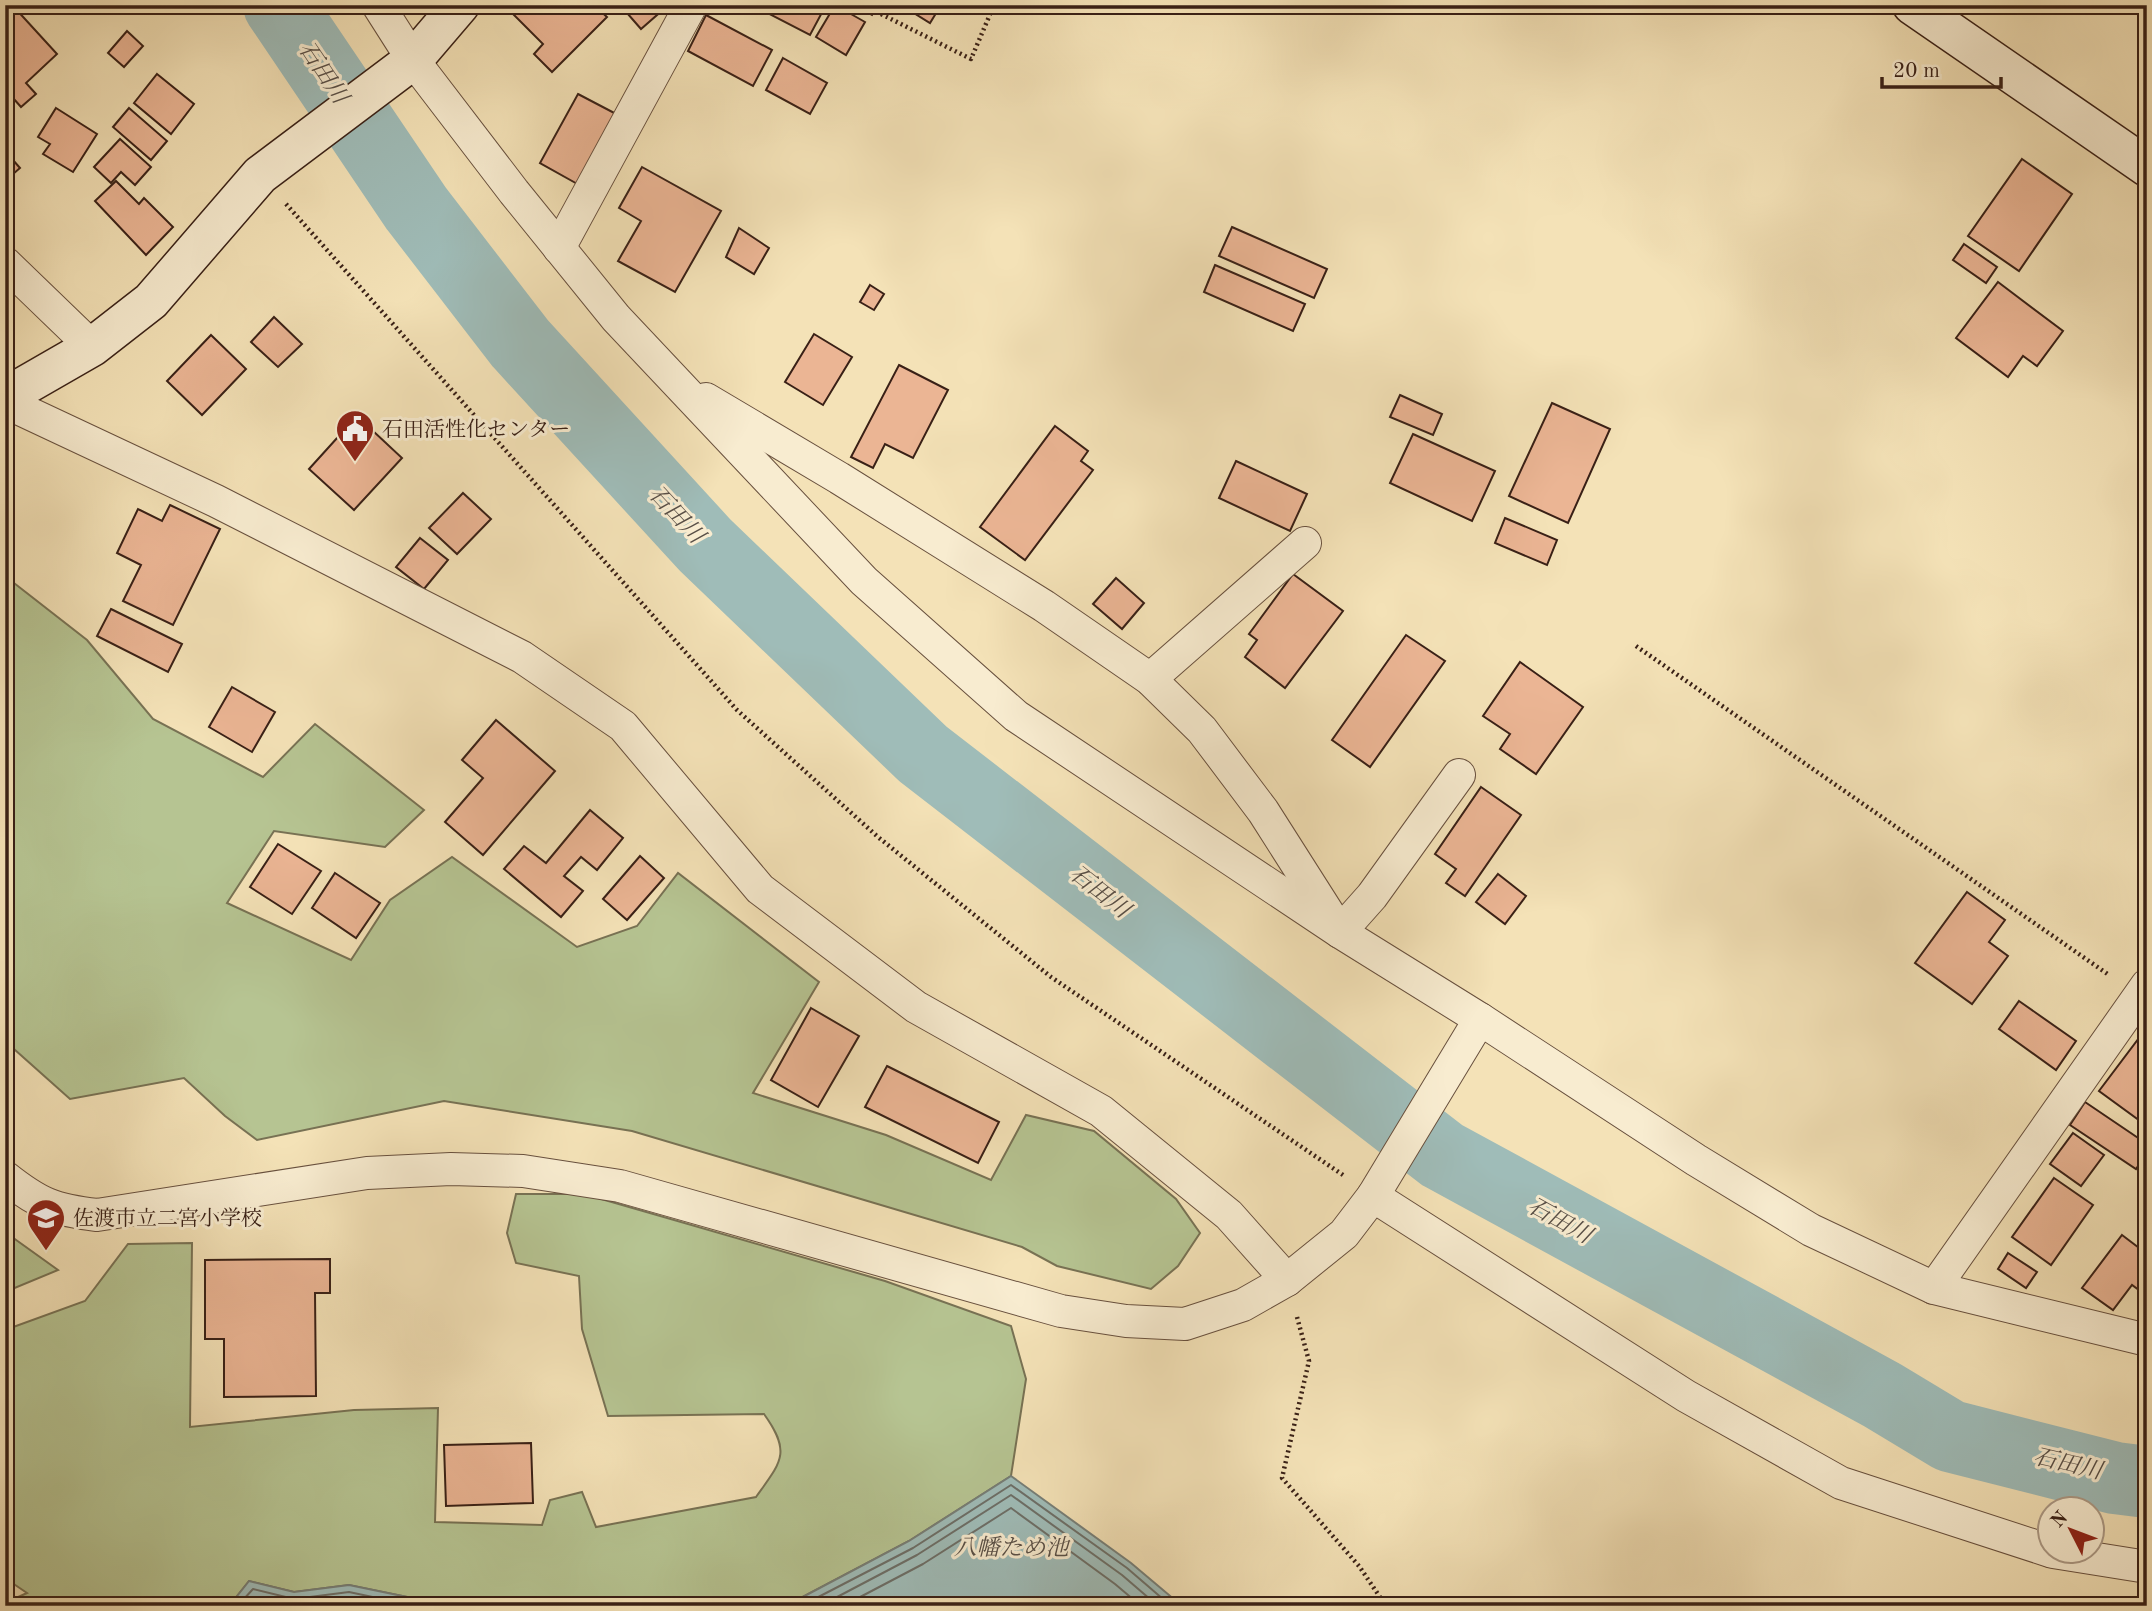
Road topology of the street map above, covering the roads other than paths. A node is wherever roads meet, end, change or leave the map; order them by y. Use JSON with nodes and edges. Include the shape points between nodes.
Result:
{"nodes":[{"id":1,"x":378,"y":5,"type":"edge"},
{"id":2,"x":460,"y":5,"type":"edge"},
{"id":3,"x":691,"y":5,"type":"edge"},
{"id":4,"x":1912,"y":5,"type":"edge"},
{"id":5,"x":403,"y":67,"type":"junction"},
{"id":6,"x":2147,"y":167,"type":"edge"},
{"id":7,"x":559,"y":248,"type":"junction"},
{"id":8,"x":5,"y":263,"type":"edge"},
{"id":9,"x":92,"y":347,"type":"junction"},
{"id":10,"x":675,"y":381,"type":"junction"},
{"id":11,"x":5,"y":400,"type":"edge"},
{"id":12,"x":1304,"y":543,"type":"dead end"},
{"id":13,"x":1150,"y":679,"type":"junction"},
{"id":14,"x":1458,"y":775,"type":"dead end"},
{"id":15,"x":1340,"y":932,"type":"junction"},
{"id":16,"x":2144,"y":994,"type":"edge"},
{"id":17,"x":1473,"y":1031,"type":"junction"},
{"id":18,"x":5,"y":1177,"type":"edge"},
{"id":19,"x":1379,"y":1185,"type":"junction"},
{"id":20,"x":1287,"y":1280,"type":"junction"},
{"id":21,"x":1934,"y":1288,"type":"junction"},
{"id":22,"x":2147,"y":1340,"type":"edge"},
{"id":23,"x":2036,"y":1546,"type":"edge"},
{"id":24,"x":2106,"y":1560,"type":"edge"},
{"id":25,"x":2147,"y":1567,"type":"edge"}],
"edges":[{"from":1,"to":5,"type":"street"},
{"from":2,"to":5,"type":"street"},
{"from":3,"to":7,"type":"street"},
{"from":4,"to":6,"type":"street"},
{"from":5,"to":7,"type":"street"},
{"from":5,"to":9,"type":"street","via":[[268,168],[151,301]]},
{"from":7,"to":10,"type":"street"},
{"from":8,"to":9,"type":"street"},
{"from":9,"to":11,"type":"street"},
{"from":10,"to":13,"type":"street","via":[[1044,606]]},
{"from":10,"to":15,"type":"street","via":[[864,581],[1016,716]]},
{"from":11,"to":20,"type":"street","via":[[216,500],[522,657],[623,726],[760,888],[916,1007],[1101,1111],[1229,1215]]},
{"from":12,"to":13,"type":"street"},
{"from":13,"to":15,"type":"street","via":[[1202,730],[1248,791]]},
{"from":14,"to":15,"type":"street"},
{"from":15,"to":17,"type":"street"},
{"from":16,"to":21,"type":"street"},
{"from":17,"to":19,"type":"street"},
{"from":17,"to":21,"type":"street","via":[[1811,1230]]},
{"from":18,"to":20,"type":"street","via":[[34,1200],[63,1211],[97,1215],[367,1173],[523,1171],[620,1186],[1061,1311],[1126,1321],[1185,1324],[1244,1306]]},
{"from":19,"to":20,"type":"street","via":[[1344,1234]]},
{"from":19,"to":23,"type":"street","via":[[1685,1396],[1840,1483]]},
{"from":21,"to":22,"type":"street"},
{"from":24,"to":25,"type":"street"}]}
